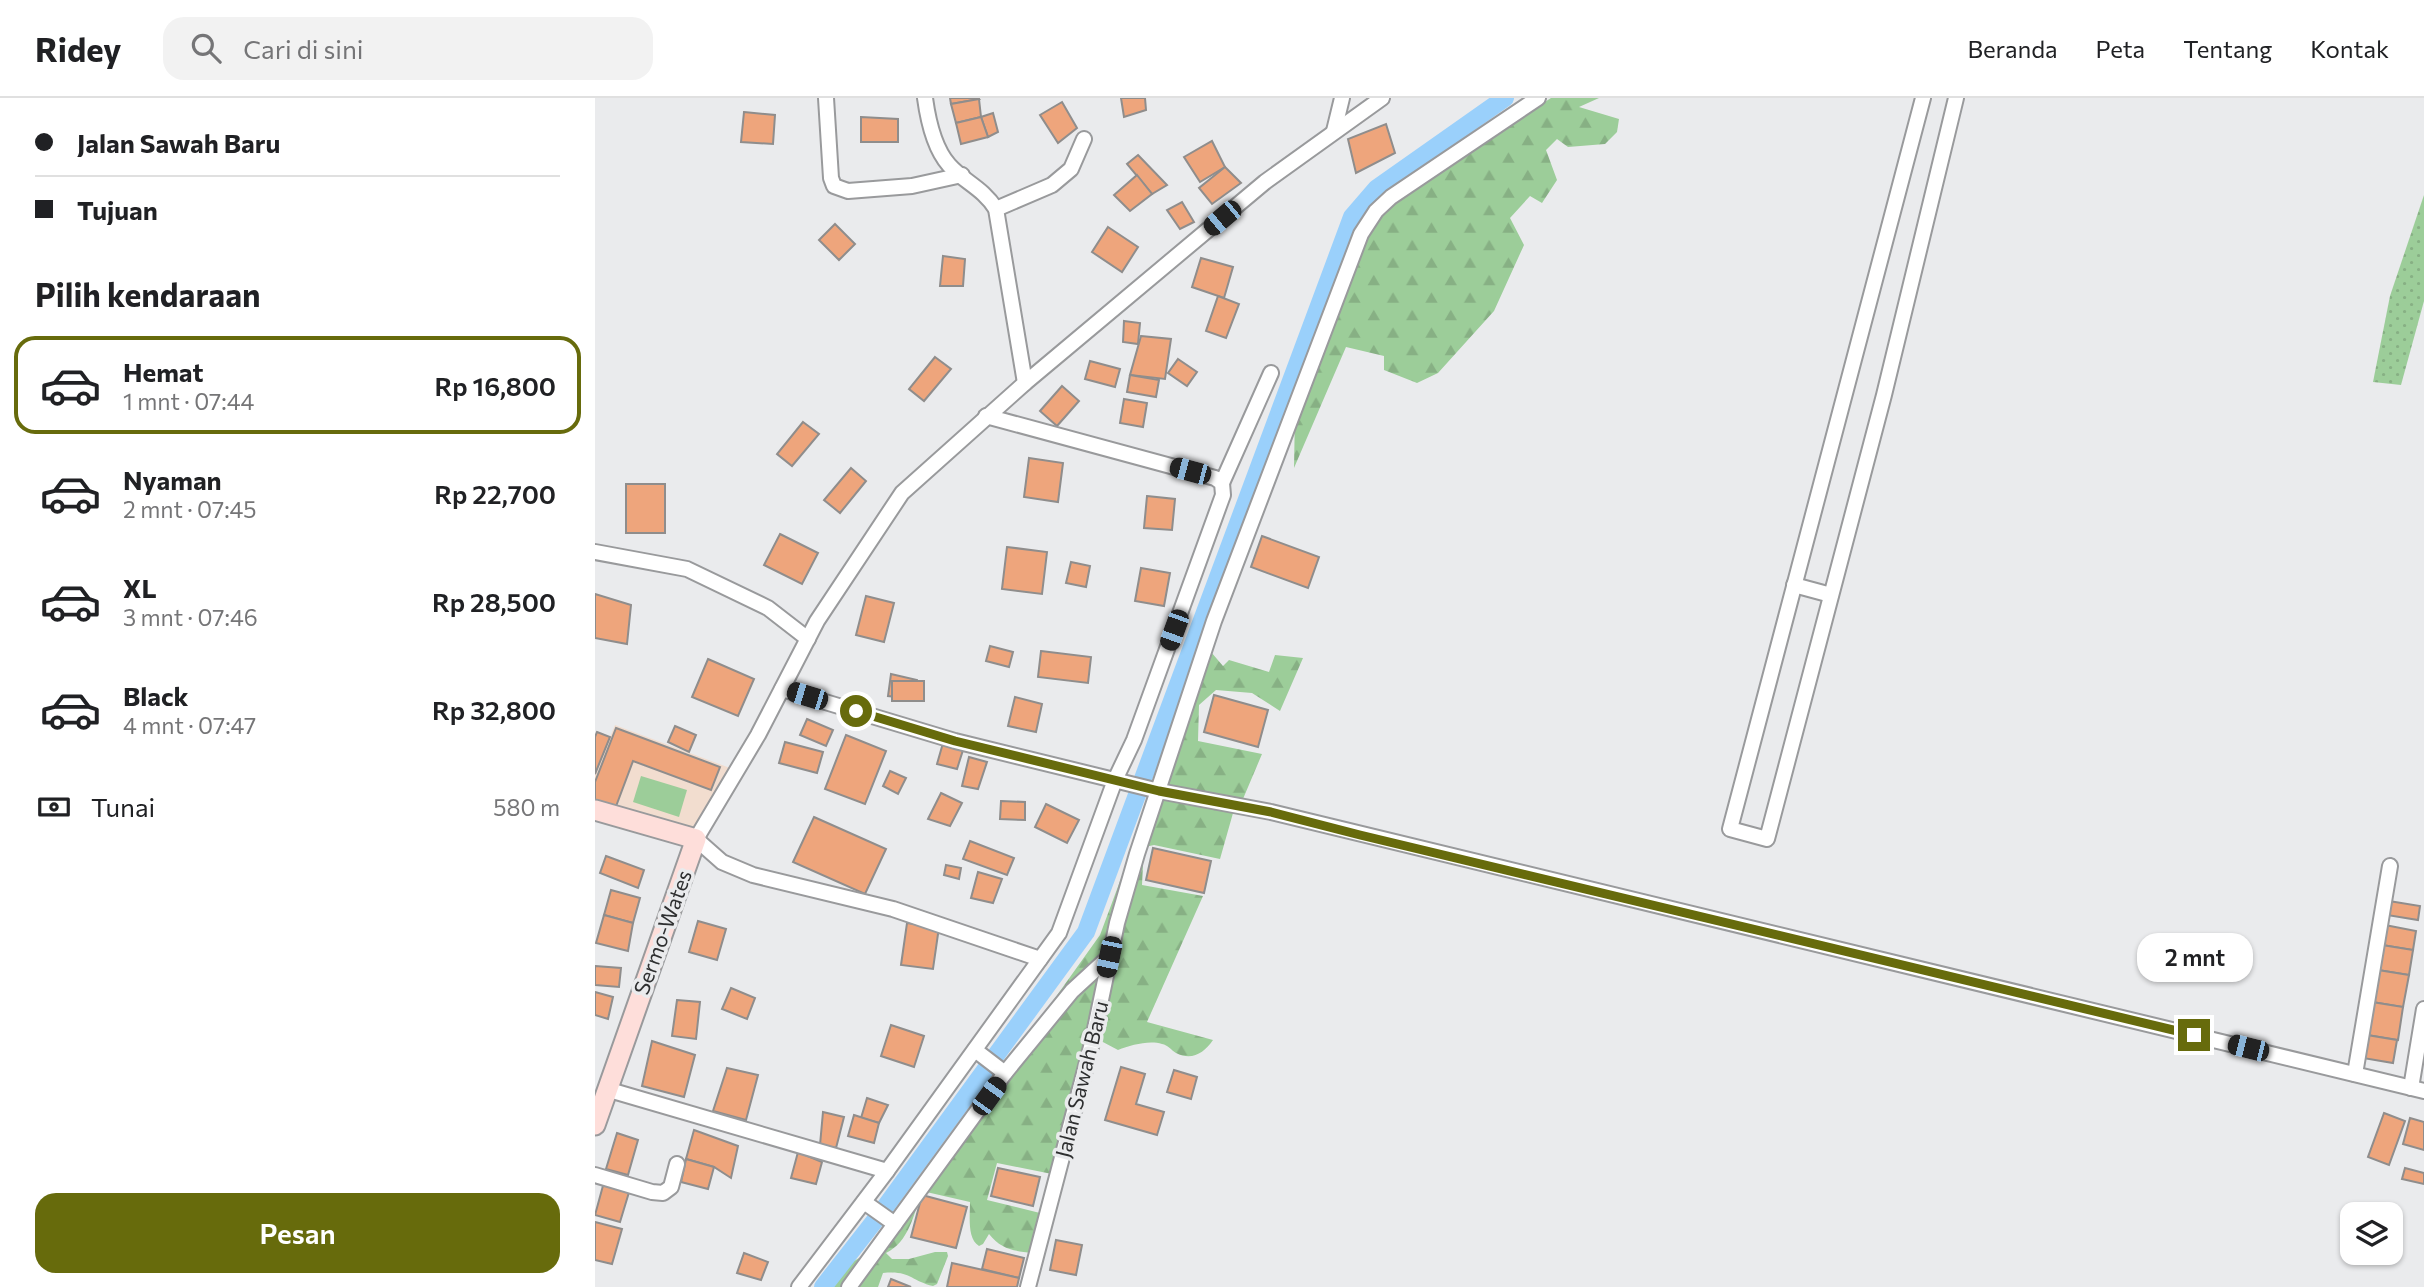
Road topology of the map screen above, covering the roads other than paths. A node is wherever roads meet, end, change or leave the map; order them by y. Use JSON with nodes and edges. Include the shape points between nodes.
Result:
{"nodes":[{"id":1,"x":826,"y":98,"type":"edge"},
{"id":2,"x":925,"y":98,"type":"edge"},
{"id":3,"x":1342,"y":98,"type":"edge"},
{"id":4,"x":1382,"y":98,"type":"edge"},
{"id":5,"x":1538,"y":98,"type":"edge"},
{"id":6,"x":1923,"y":98,"type":"edge"},
{"id":7,"x":1956,"y":98,"type":"edge"},
{"id":8,"x":1334,"y":131,"type":"junction"},
{"id":9,"x":1084,"y":139,"type":"dead end"},
{"id":10,"x":962,"y":175,"type":"junction"},
{"id":11,"x":996,"y":209,"type":"junction"},
{"id":12,"x":1271,"y":373,"type":"dead end"},
{"id":13,"x":1024,"y":383,"type":"junction"},
{"id":14,"x":986,"y":416,"type":"junction"},
{"id":15,"x":1221,"y":483,"type":"junction"},
{"id":16,"x":595,"y":552,"type":"edge"},
{"id":17,"x":1794,"y":585,"type":"junction"},
{"id":18,"x":1831,"y":594,"type":"junction"},
{"id":19,"x":808,"y":639,"type":"junction"},
{"id":20,"x":782,"y":689,"type":"junction"},
{"id":21,"x":1120,"y":781,"type":"junction"},
{"id":22,"x":1154,"y":790,"type":"junction"},
{"id":23,"x":595,"y":810,"type":"edge"},
{"id":24,"x":696,"y":839,"type":"junction"},
{"id":25,"x":2391,"y":866,"type":"dead end"},
{"id":26,"x":1109,"y":957,"type":"junction"},
{"id":27,"x":1040,"y":959,"type":"junction"},
{"id":28,"x":2424,"y":1009,"type":"edge"},
{"id":29,"x":977,"y":1052,"type":"junction"},
{"id":30,"x":1002,"y":1071,"type":"junction"},
{"id":31,"x":2355,"y":1074,"type":"junction"},
{"id":32,"x":606,"y":1089,"type":"junction"},
{"id":33,"x":2418,"y":1090,"type":"edge"},
{"id":34,"x":595,"y":1125,"type":"edge"},
{"id":35,"x":677,"y":1164,"type":"dead end"},
{"id":36,"x":887,"y":1171,"type":"junction"},
{"id":37,"x":595,"y":1175,"type":"edge"},
{"id":38,"x":868,"y":1205,"type":"junction"},
{"id":39,"x":892,"y":1222,"type":"junction"},
{"id":40,"x":799,"y":1287,"type":"edge"},
{"id":41,"x":849,"y":1287,"type":"edge"},
{"id":42,"x":1028,"y":1287,"type":"edge"}],
"edges":[{"from":1,"to":10,"type":"street","via":[[834,187],[848,191],[912,186]]},
{"from":2,"to":10,"type":"street","via":[[940,151]]},
{"from":3,"to":8,"type":"street"},
{"from":4,"to":8,"type":"street"},
{"from":5,"to":22,"type":"street","name":"Jalan Sawah Baru","via":[[1391,197],[1361,234]]},
{"from":6,"to":17,"type":"street"},
{"from":7,"to":18,"type":"street"},
{"from":8,"to":13,"type":"street","via":[[1265,181]]},
{"from":9,"to":11,"type":"street","via":[[1071,169],[1052,185]]},
{"from":10,"to":11,"type":"street","via":[[982,190]]},
{"from":11,"to":13,"type":"street"},
{"from":12,"to":15,"type":"street"},
{"from":13,"to":14,"type":"street"},
{"from":14,"to":15,"type":"street"},
{"from":14,"to":19,"type":"street","via":[[902,493]]},
{"from":15,"to":21,"type":"street","via":[[1221,505]]},
{"from":16,"to":19,"type":"street","via":[[687,569],[768,608]]},
{"from":17,"to":18,"type":"street"},
{"from":17,"to":18,"type":"street","via":[[1730,829],[1767,839]]},
{"from":19,"to":20,"type":"street"},
{"from":20,"to":21,"type":"street","via":[[955,741]]},
{"from":20,"to":24,"type":"street"},
{"from":21,"to":22,"type":"street"},
{"from":21,"to":27,"type":"street","via":[[1059,933]]},
{"from":22,"to":26,"type":"street","name":"Jalan Sawah Baru"},
{"from":22,"to":31,"type":"street","via":[[1271,812]]},
{"from":23,"to":24,"type":"main road"},
{"from":24,"to":27,"type":"street","via":[[722,862],[753,875],[893,909]]},
{"from":24,"to":32,"type":"main road","name":"Sermo-Wates"},
{"from":25,"to":31,"type":"street"},
{"from":26,"to":30,"type":"street","via":[[1072,991]]},
{"from":26,"to":42,"type":"street","name":"Jalan Sawah Baru","via":[[1092,1043]]},
{"from":27,"to":29,"type":"street"},
{"from":28,"to":33,"type":"street"},
{"from":29,"to":30,"type":"street"},
{"from":29,"to":36,"type":"street"},
{"from":30,"to":39,"type":"street"},
{"from":31,"to":33,"type":"street"},
{"from":32,"to":34,"type":"main road","name":"Sermo-Wates"},
{"from":32,"to":36,"type":"street"},
{"from":35,"to":37,"type":"street","via":[[671,1187],[663,1193]]},
{"from":36,"to":38,"type":"street"},
{"from":38,"to":39,"type":"street"},
{"from":38,"to":40,"type":"street"},
{"from":39,"to":41,"type":"street"}]}
